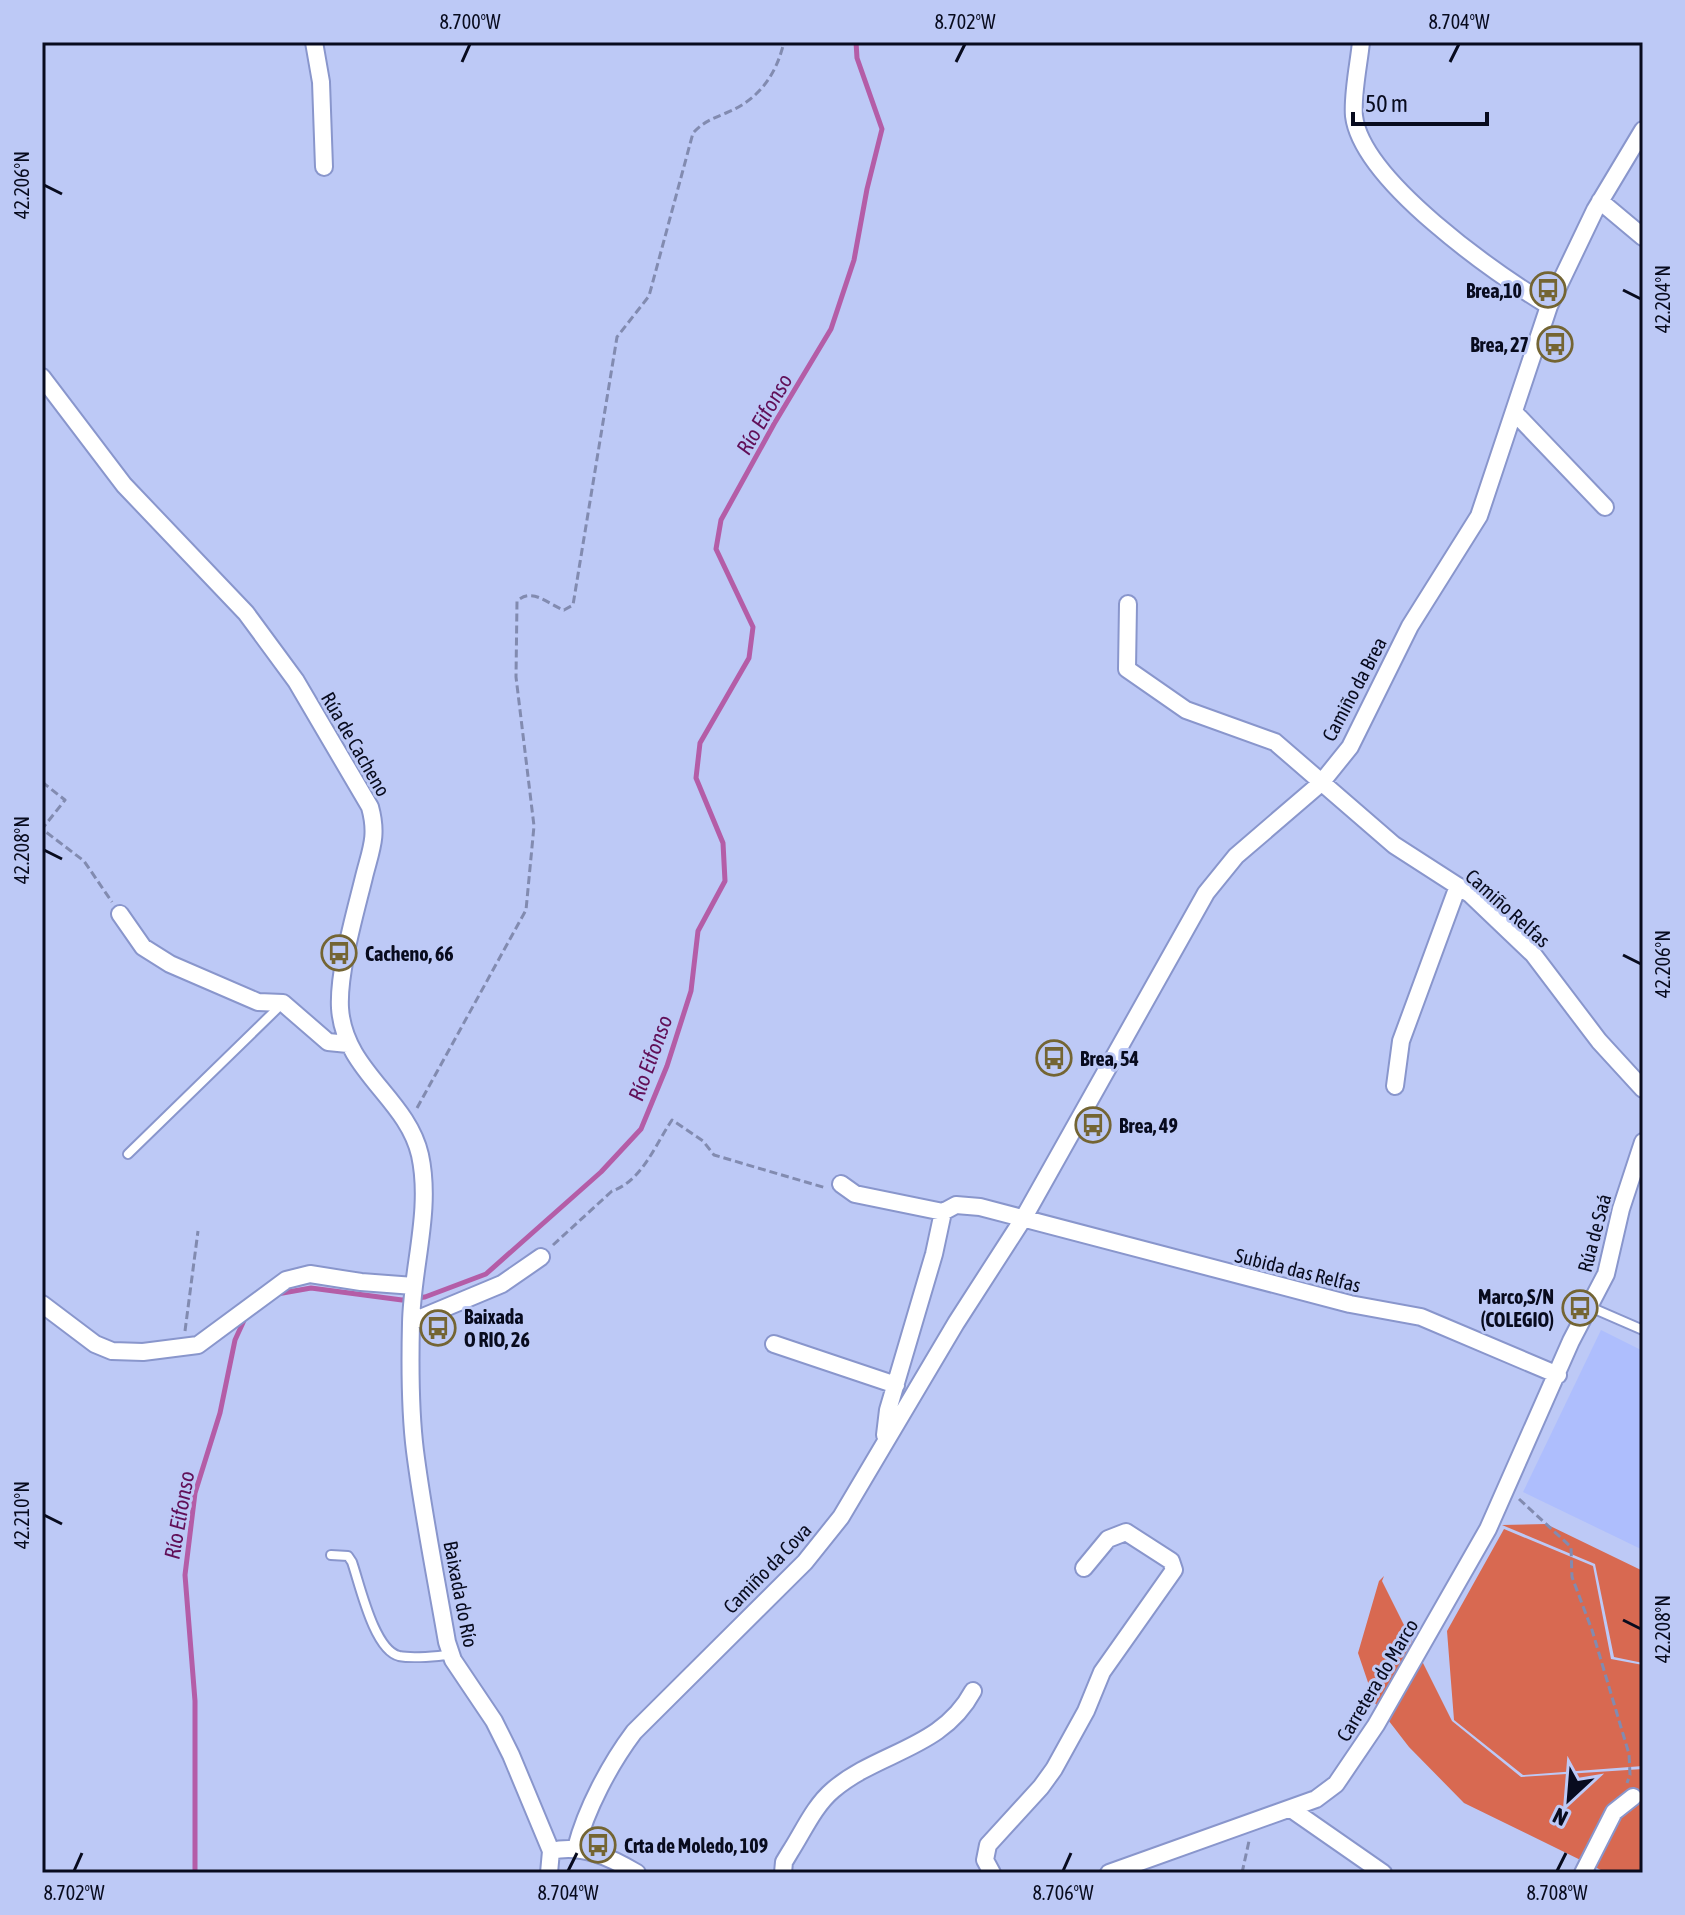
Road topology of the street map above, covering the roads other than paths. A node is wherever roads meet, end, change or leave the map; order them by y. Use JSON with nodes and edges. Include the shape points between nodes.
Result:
{"nodes":[{"id":1,"x":314,"y":42,"type":"edge"},
{"id":2,"x":1361,"y":42,"type":"edge"},
{"id":3,"x":1643,"y":130,"type":"edge"},
{"id":4,"x":324,"y":167,"type":"dead end"},
{"id":5,"x":1600,"y":201,"type":"junction"},
{"id":6,"x":1643,"y":237,"type":"edge"},
{"id":7,"x":1549,"y":306,"type":"junction"},
{"id":8,"x":42,"y":377,"type":"edge"},
{"id":9,"x":1514,"y":412,"type":"junction"},
{"id":10,"x":1605,"y":507,"type":"dead end"},
{"id":11,"x":1128,"y":604,"type":"dead end"},
{"id":12,"x":1321,"y":783,"type":"junction"},
{"id":13,"x":1458,"y":886,"type":"junction"},
{"id":14,"x":120,"y":914,"type":"road end"},
{"id":15,"x":283,"y":1003,"type":"junction"},
{"id":16,"x":348,"y":1044,"type":"junction"},
{"id":17,"x":1395,"y":1086,"type":"dead end"},
{"id":18,"x":1643,"y":1089,"type":"edge"},
{"id":19,"x":1643,"y":1142,"type":"edge"},
{"id":20,"x":128,"y":1154,"type":"dead end"},
{"id":21,"x":841,"y":1184,"type":"road end"},
{"id":22,"x":943,"y":1212,"type":"junction"},
{"id":23,"x":1023,"y":1219,"type":"junction"},
{"id":24,"x":541,"y":1257,"type":"road end"},
{"id":25,"x":414,"y":1290,"type":"junction"},
{"id":26,"x":42,"y":1304,"type":"edge"},
{"id":27,"x":1590,"y":1307,"type":"junction"},
{"id":28,"x":411,"y":1322,"type":"junction"},
{"id":29,"x":1643,"y":1330,"type":"edge"},
{"id":30,"x":774,"y":1344,"type":"dead end"},
{"id":31,"x":1558,"y":1375,"type":"junction"},
{"id":32,"x":896,"y":1385,"type":"junction"},
{"id":33,"x":883,"y":1444,"type":"junction"},
{"id":34,"x":331,"y":1555,"type":"dead end"},
{"id":35,"x":1084,"y":1568,"type":"dead end"},
{"id":36,"x":451,"y":1655,"type":"junction"},
{"id":37,"x":973,"y":1691,"type":"dead end"},
{"id":38,"x":1633,"y":1797,"type":"dead end"},
{"id":39,"x":1291,"y":1809,"type":"junction"},
{"id":40,"x":576,"y":1848,"type":"junction"},
{"id":41,"x":551,"y":1851,"type":"junction"},
{"id":42,"x":549,"y":1873,"type":"edge"},
{"id":43,"x":637,"y":1873,"type":"edge"},
{"id":44,"x":783,"y":1873,"type":"edge"},
{"id":45,"x":992,"y":1873,"type":"edge"},
{"id":46,"x":1109,"y":1873,"type":"edge"},
{"id":47,"x":1383,"y":1873,"type":"edge"},
{"id":48,"x":1583,"y":1873,"type":"edge"}],
"edges":[{"from":1,"to":4,"type":"street"},
{"from":2,"to":7,"type":"street","via":[[1354,115],[1382,170],[1424,214],[1510,283]]},
{"from":3,"to":5,"type":"street","name":"Camiño da Brea"},
{"from":5,"to":6,"type":"street"},
{"from":5,"to":7,"type":"street","name":"Camiño da Brea"},
{"from":7,"to":9,"type":"street","name":"Camiño da Brea"},
{"from":8,"to":16,"type":"street","name":"Rúa de Cacheno","via":[[124,485],[246,613],[296,681],[370,807],[374,841],[340,1005]]},
{"from":9,"to":10,"type":"street"},
{"from":9,"to":12,"type":"street","name":"Camiño da Brea","via":[[1479,516],[1410,626],[1350,747]]},
{"from":11,"to":12,"type":"street","name":"Camiño Relfas","via":[[1127,669],[1186,710],[1275,742]]},
{"from":12,"to":13,"type":"street","name":"Camiño Relfas","via":[[1394,845]]},
{"from":12,"to":23,"type":"street","name":"Camiño da Brea","via":[[1236,856],[1206,893]]},
{"from":13,"to":17,"type":"street","via":[[1401,1041]]},
{"from":13,"to":18,"type":"street","name":"Camiño Relfas","via":[[1533,954]]},
{"from":14,"to":15,"type":"street","via":[[143,947],[170,964],[258,1002]]},
{"from":15,"to":16,"type":"street","via":[[328,1042]]},
{"from":15,"to":20,"type":"lane"},
{"from":16,"to":25,"type":"street","name":"Rúa de Cacheno","via":[[408,1125],[420,1154],[424,1198]]},
{"from":19,"to":27,"type":"street","name":"Rúa de Saá","via":[[1606,1274]]},
{"from":21,"to":22,"type":"street","name":"Subida das Relfas","via":[[855,1194]]},
{"from":22,"to":23,"type":"street","name":"Subida das Relfas","via":[[968,1206]]},
{"from":22,"to":32,"type":"street"},
{"from":23,"to":31,"type":"street","name":"Subida das Relfas","via":[[1350,1304],[1421,1317]]},
{"from":23,"to":33,"type":"street","name":"Camiño da Cova"},
{"from":24,"to":28,"type":"street","via":[[502,1284]]},
{"from":25,"to":26,"type":"street","via":[[310,1274],[286,1280],[198,1345],[143,1352],[112,1351],[95,1344]]},
{"from":25,"to":28,"type":"street","name":"Baixada do Río"},
{"from":27,"to":29,"type":"lane"},
{"from":27,"to":31,"type":"street","name":"Rúa de Saá"},
{"from":28,"to":36,"type":"street","name":"Baixada do Río","via":[[414,1448]]},
{"from":30,"to":32,"type":"street"},
{"from":31,"to":39,"type":"street","name":"Carretera do Marco","via":[[1488,1529],[1376,1725],[1336,1784]]},
{"from":32,"to":33,"type":"street"},
{"from":33,"to":40,"type":"street","name":"Camiño da Cova","via":[[825,1539],[634,1732],[614,1759]]},
{"from":34,"to":36,"type":"lane","via":[[348,1556],[352,1562],[387,1649],[413,1657]]},
{"from":35,"to":45,"type":"street","via":[[1108,1539],[1126,1532],[1171,1561],[1174,1570],[1102,1672],[1054,1769],[988,1845],[985,1860]]},
{"from":36,"to":41,"type":"street","name":"Baixada do Río","via":[[504,1739]]},
{"from":37,"to":44,"type":"street","via":[[960,1712],[935,1734],[864,1769],[830,1793],[784,1862]]},
{"from":38,"to":48,"type":"street","via":[[1614,1812]]},
{"from":39,"to":46,"type":"street","name":"Carretera do Marco"},
{"from":39,"to":47,"type":"street"},
{"from":40,"to":41,"type":"street"},
{"from":40,"to":43,"type":"street"},
{"from":41,"to":42,"type":"street"}]}
